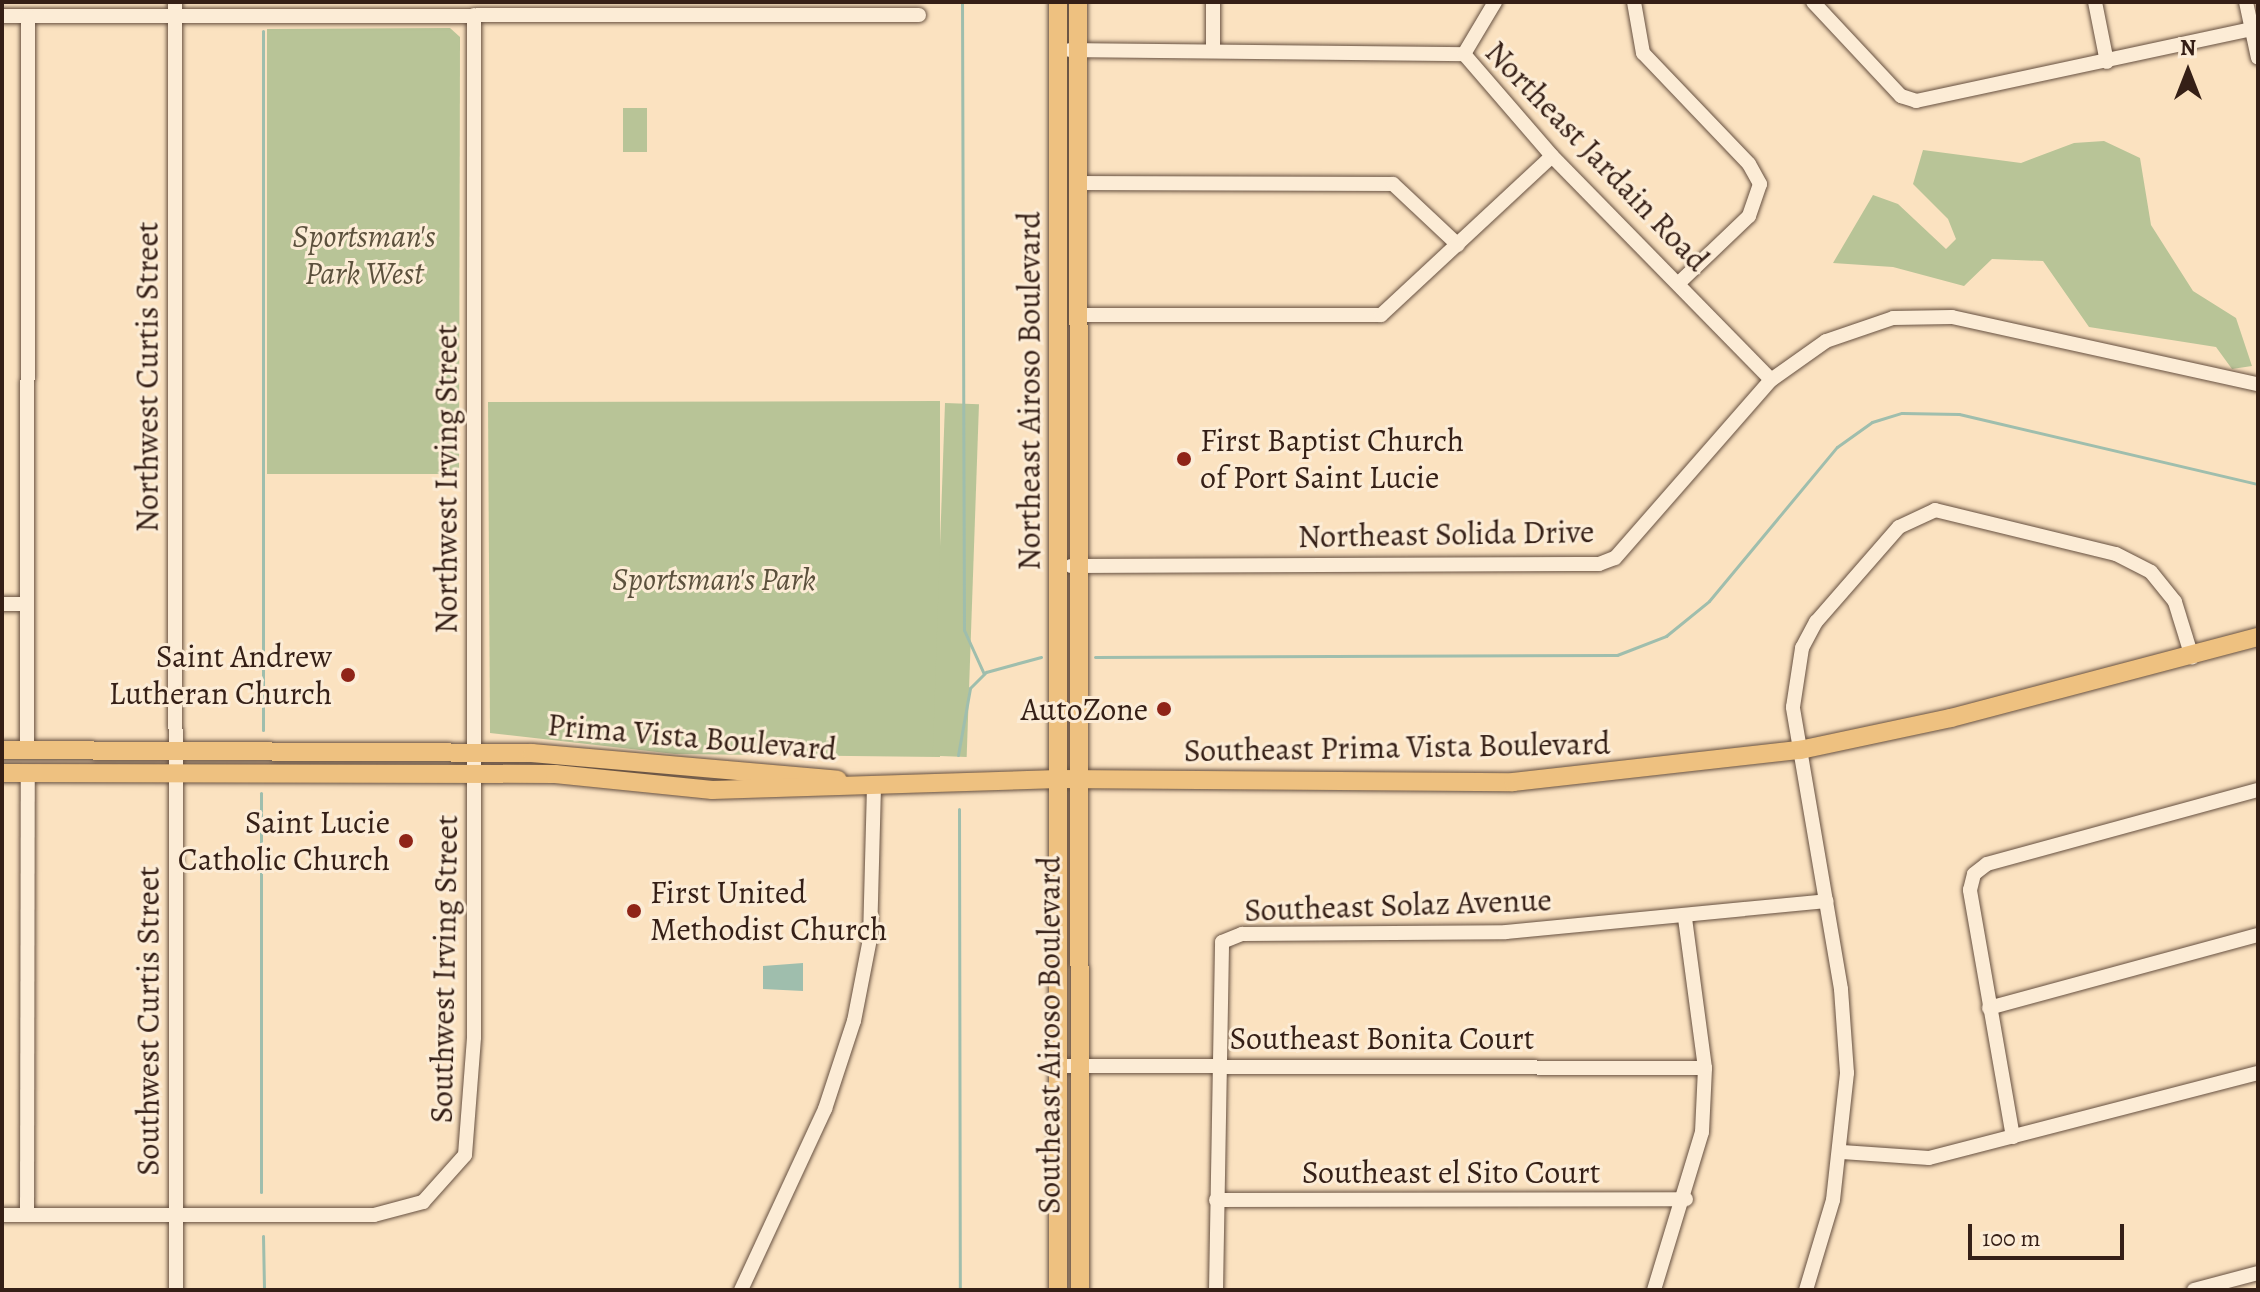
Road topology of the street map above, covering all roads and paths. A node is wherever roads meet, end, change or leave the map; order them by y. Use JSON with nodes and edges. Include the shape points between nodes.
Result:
{"nodes":[{"id":1,"x":1058,"y":2,"type":"edge"},
{"id":2,"x":1078,"y":2,"type":"edge"},
{"id":3,"x":1213,"y":2,"type":"edge"},
{"id":4,"x":1495,"y":2,"type":"edge"},
{"id":5,"x":1634,"y":2,"type":"edge"},
{"id":6,"x":1813,"y":2,"type":"edge"},
{"id":7,"x":2095,"y":2,"type":"edge"},
{"id":8,"x":2246,"y":2,"type":"edge"},
{"id":9,"x":174,"y":9,"type":"edge"},
{"id":10,"x":474,"y":15,"type":"junction"},
{"id":11,"x":919,"y":15,"type":"dead end"},
{"id":12,"x":2,"y":16,"type":"edge"},
{"id":13,"x":28,"y":16,"type":"junction"},
{"id":14,"x":2252,"y":29,"type":"junction"},
{"id":15,"x":1058,"y":50,"type":"junction"},
{"id":16,"x":1078,"y":50,"type":"junction"},
{"id":17,"x":1213,"y":50,"type":"junction"},
{"id":18,"x":1464,"y":54,"type":"junction"},
{"id":19,"x":2258,"y":58,"type":"edge"},
{"id":20,"x":2107,"y":62,"type":"junction"},
{"id":21,"x":1552,"y":156,"type":"junction"},
{"id":22,"x":1079,"y":183,"type":"junction"},
{"id":23,"x":1458,"y":245,"type":"junction"},
{"id":24,"x":1679,"y":283,"type":"junction"},
{"id":25,"x":1082,"y":315,"type":"junction"},
{"id":26,"x":1771,"y":380,"type":"junction"},
{"id":27,"x":2258,"y":384,"type":"edge"},
{"id":28,"x":1059,"y":566,"type":"junction"},
{"id":29,"x":1079,"y":566,"type":"junction"},
{"id":30,"x":2,"y":604,"type":"edge"},
{"id":31,"x":26,"y":604,"type":"junction"},
{"id":32,"x":2258,"y":637,"type":"edge"},
{"id":33,"x":2192,"y":657,"type":"junction"},
{"id":34,"x":2,"y":750,"type":"edge"},
{"id":35,"x":27,"y":750,"type":"junction"},
{"id":36,"x":1800,"y":750,"type":"junction"},
{"id":37,"x":176,"y":751,"type":"junction"},
{"id":38,"x":474,"y":752,"type":"junction"},
{"id":39,"x":2,"y":773,"type":"edge"},
{"id":40,"x":28,"y":773,"type":"junction"},
{"id":41,"x":176,"y":773,"type":"junction"},
{"id":42,"x":474,"y":773,"type":"junction"},
{"id":43,"x":1068,"y":779,"type":"junction"},
{"id":44,"x":865,"y":783,"type":"junction"},
{"id":45,"x":2258,"y":790,"type":"edge"},
{"id":46,"x":1827,"y":901,"type":"junction"},
{"id":47,"x":1685,"y":919,"type":"junction"},
{"id":48,"x":2258,"y":935,"type":"edge"},
{"id":49,"x":1989,"y":1008,"type":"junction"},
{"id":50,"x":1217,"y":1065,"type":"junction"},
{"id":51,"x":1058,"y":1066,"type":"junction"},
{"id":52,"x":1080,"y":1066,"type":"junction"},
{"id":53,"x":1705,"y":1068,"type":"junction"},
{"id":54,"x":2258,"y":1073,"type":"edge"},
{"id":55,"x":2013,"y":1137,"type":"junction"},
{"id":56,"x":1842,"y":1152,"type":"junction"},
{"id":57,"x":1686,"y":1199,"type":"junction"},
{"id":58,"x":1216,"y":1200,"type":"junction"},
{"id":59,"x":2,"y":1215,"type":"edge"},
{"id":60,"x":27,"y":1215,"type":"junction"},
{"id":61,"x":176,"y":1216,"type":"junction"},
{"id":62,"x":1058,"y":1270,"type":"junction"},
{"id":63,"x":1080,"y":1270,"type":"junction"},
{"id":64,"x":2258,"y":1273,"type":"edge"},
{"id":65,"x":176,"y":1290,"type":"edge"},
{"id":66,"x":741,"y":1290,"type":"edge"},
{"id":67,"x":1058,"y":1290,"type":"edge"},
{"id":68,"x":1080,"y":1290,"type":"edge"},
{"id":69,"x":1216,"y":1290,"type":"edge"},
{"id":70,"x":1654,"y":1290,"type":"edge"},
{"id":71,"x":1806,"y":1290,"type":"edge"},
{"id":72,"x":2194,"y":1290,"type":"edge"}],
"edges":[{"from":1,"to":15,"type":"main road","name":"Northeast Airoso Boulevard"},
{"from":2,"to":16,"type":"main road","name":"Northeast Airoso Boulevard"},
{"from":3,"to":17,"type":"street"},
{"from":4,"to":18,"type":"street"},
{"from":5,"to":24,"type":"street","via":[[1639,47],[1749,164],[1760,184],[1749,216]]},
{"from":6,"to":20,"type":"street","via":[[1901,96],[1916,101]]},
{"from":7,"to":20,"type":"street"},
{"from":8,"to":14,"type":"street"},
{"from":9,"to":10,"type":"street"},
{"from":9,"to":13,"type":"street"},
{"from":9,"to":37,"type":"street","name":"Northwest Curtis Street"},
{"from":10,"to":11,"type":"street"},
{"from":10,"to":38,"type":"street","name":"Northwest Irving Street"},
{"from":12,"to":13,"type":"street"},
{"from":13,"to":31,"type":"street"},
{"from":14,"to":19,"type":"street"},
{"from":14,"to":20,"type":"street"},
{"from":15,"to":16,"type":"street","name":"Northeast Jardain Road"},
{"from":15,"to":28,"type":"main road","name":"Northeast Airoso Boulevard"},
{"from":16,"to":17,"type":"street","name":"Northeast Jardain Road"},
{"from":16,"to":22,"type":"main road","name":"Northeast Airoso Boulevard"},
{"from":17,"to":18,"type":"street","name":"Northeast Jardain Road"},
{"from":18,"to":21,"type":"street","name":"Northeast Jardain Road"},
{"from":21,"to":23,"type":"street"},
{"from":21,"to":24,"type":"street","name":"Northeast Jardain Road"},
{"from":22,"to":23,"type":"street","via":[[1393,184]]},
{"from":22,"to":25,"type":"main road","name":"Northeast Airoso Boulevard"},
{"from":23,"to":25,"type":"street","via":[[1395,308],[1373,317]]},
{"from":24,"to":26,"type":"street","name":"Northeast Jardain Road"},
{"from":25,"to":29,"type":"main road","name":"Northeast Airoso Boulevard"},
{"from":26,"to":27,"type":"street","name":"Northeast Solida Drive","via":[[1839,337],[1893,318],[1952,317]]},
{"from":26,"to":29,"type":"street","name":"Northeast Solida Drive","via":[[1615,558],[1599,564]]},
{"from":28,"to":29,"type":"street","name":"Northeast Solida Drive"},
{"from":28,"to":43,"type":"main road","name":"Northeast Airoso Boulevard"},
{"from":29,"to":43,"type":"main road","name":"Northeast Airoso Boulevard"},
{"from":30,"to":31,"type":"street"},
{"from":31,"to":35,"type":"street"},
{"from":32,"to":33,"type":"main road","name":"Southeast Prima Vista Boulevard"},
{"from":33,"to":36,"type":"main road","name":"Southeast Prima Vista Boulevard"},
{"from":33,"to":36,"type":"street","via":[[2175,602],[2151,572],[2116,554],[1918,512],[1816,622],[1802,648],[1793,707]]},
{"from":34,"to":35,"type":"main road","name":"Prima Vista Boulevard"},
{"from":35,"to":37,"type":"main road","name":"Prima Vista Boulevard"},
{"from":36,"to":43,"type":"main road","name":"Southeast Prima Vista Boulevard","via":[[1513,782]]},
{"from":36,"to":46,"type":"street"},
{"from":37,"to":38,"type":"main road","name":"Prima Vista Boulevard"},
{"from":37,"to":41,"type":"street","name":"Southwest Curtis Street"},
{"from":38,"to":42,"type":"street","name":"Southwest Irving Street"},
{"from":38,"to":44,"type":"main road","name":"Prima Vista Boulevard"},
{"from":39,"to":40,"type":"main road","name":"Prima Vista Boulevard"},
{"from":40,"to":41,"type":"main road","name":"Prima Vista Boulevard"},
{"from":40,"to":60,"type":"street"},
{"from":41,"to":42,"type":"main road","name":"Prima Vista Boulevard"},
{"from":41,"to":61,"type":"street","name":"Southwest Curtis Street"},
{"from":42,"to":44,"type":"main road","name":"Prima Vista Boulevard","via":[[696,790]]},
{"from":42,"to":61,"type":"street","name":"Southwest Irving Street","via":[[473,1117],[465,1155],[449,1182],[423,1202],[374,1215]]},
{"from":43,"to":44,"type":"main road","name":"Southeast Prima Vista Boulevard"},
{"from":43,"to":51,"type":"main road","name":"Southeast Airoso Boulevard"},
{"from":43,"to":52,"type":"main road","name":"Southeast Airoso Boulevard"},
{"from":44,"to":66,"type":"street","via":[[870,939],[854,1021],[825,1109]]},
{"from":45,"to":49,"type":"street","via":[[1987,864],[1974,874],[1970,890]]},
{"from":46,"to":47,"type":"street","name":"Southeast Solaz Avenue"},
{"from":46,"to":56,"type":"street","via":[[1847,1073]]},
{"from":47,"to":50,"type":"street","name":"Southeast Solaz Avenue","via":[[1506,932],[1242,934],[1222,942],[1217,958]]},
{"from":47,"to":53,"type":"street"},
{"from":48,"to":49,"type":"street"},
{"from":49,"to":55,"type":"street"},
{"from":50,"to":52,"type":"street","name":"Southeast Bonita Court"},
{"from":50,"to":53,"type":"street","name":"Southeast Bonita Court"},
{"from":50,"to":58,"type":"street","name":"Southeast Solaz Avenue"},
{"from":51,"to":52,"type":"street","name":"Southeast Bonita Court"},
{"from":51,"to":62,"type":"main road","name":"Southeast Airoso Boulevard"},
{"from":52,"to":63,"type":"main road","name":"Southeast Airoso Boulevard"},
{"from":53,"to":57,"type":"street"},
{"from":54,"to":55,"type":"street"},
{"from":55,"to":56,"type":"street","via":[[1929,1158]]},
{"from":56,"to":71,"type":"street"},
{"from":57,"to":58,"type":"street","name":"Southeast el Sito Court"},
{"from":57,"to":70,"type":"street"},
{"from":58,"to":69,"type":"street","name":"Southeast Solaz Avenue"},
{"from":59,"to":60,"type":"street"},
{"from":60,"to":61,"type":"street"},
{"from":61,"to":65,"type":"street","name":"Southwest Curtis Street"},
{"from":62,"to":63,"type":"main road"},
{"from":62,"to":67,"type":"main road","name":"Southeast Airoso Boulevard"},
{"from":63,"to":68,"type":"main road","name":"Southeast Airoso Boulevard"},
{"from":64,"to":72,"type":"street"}]}
